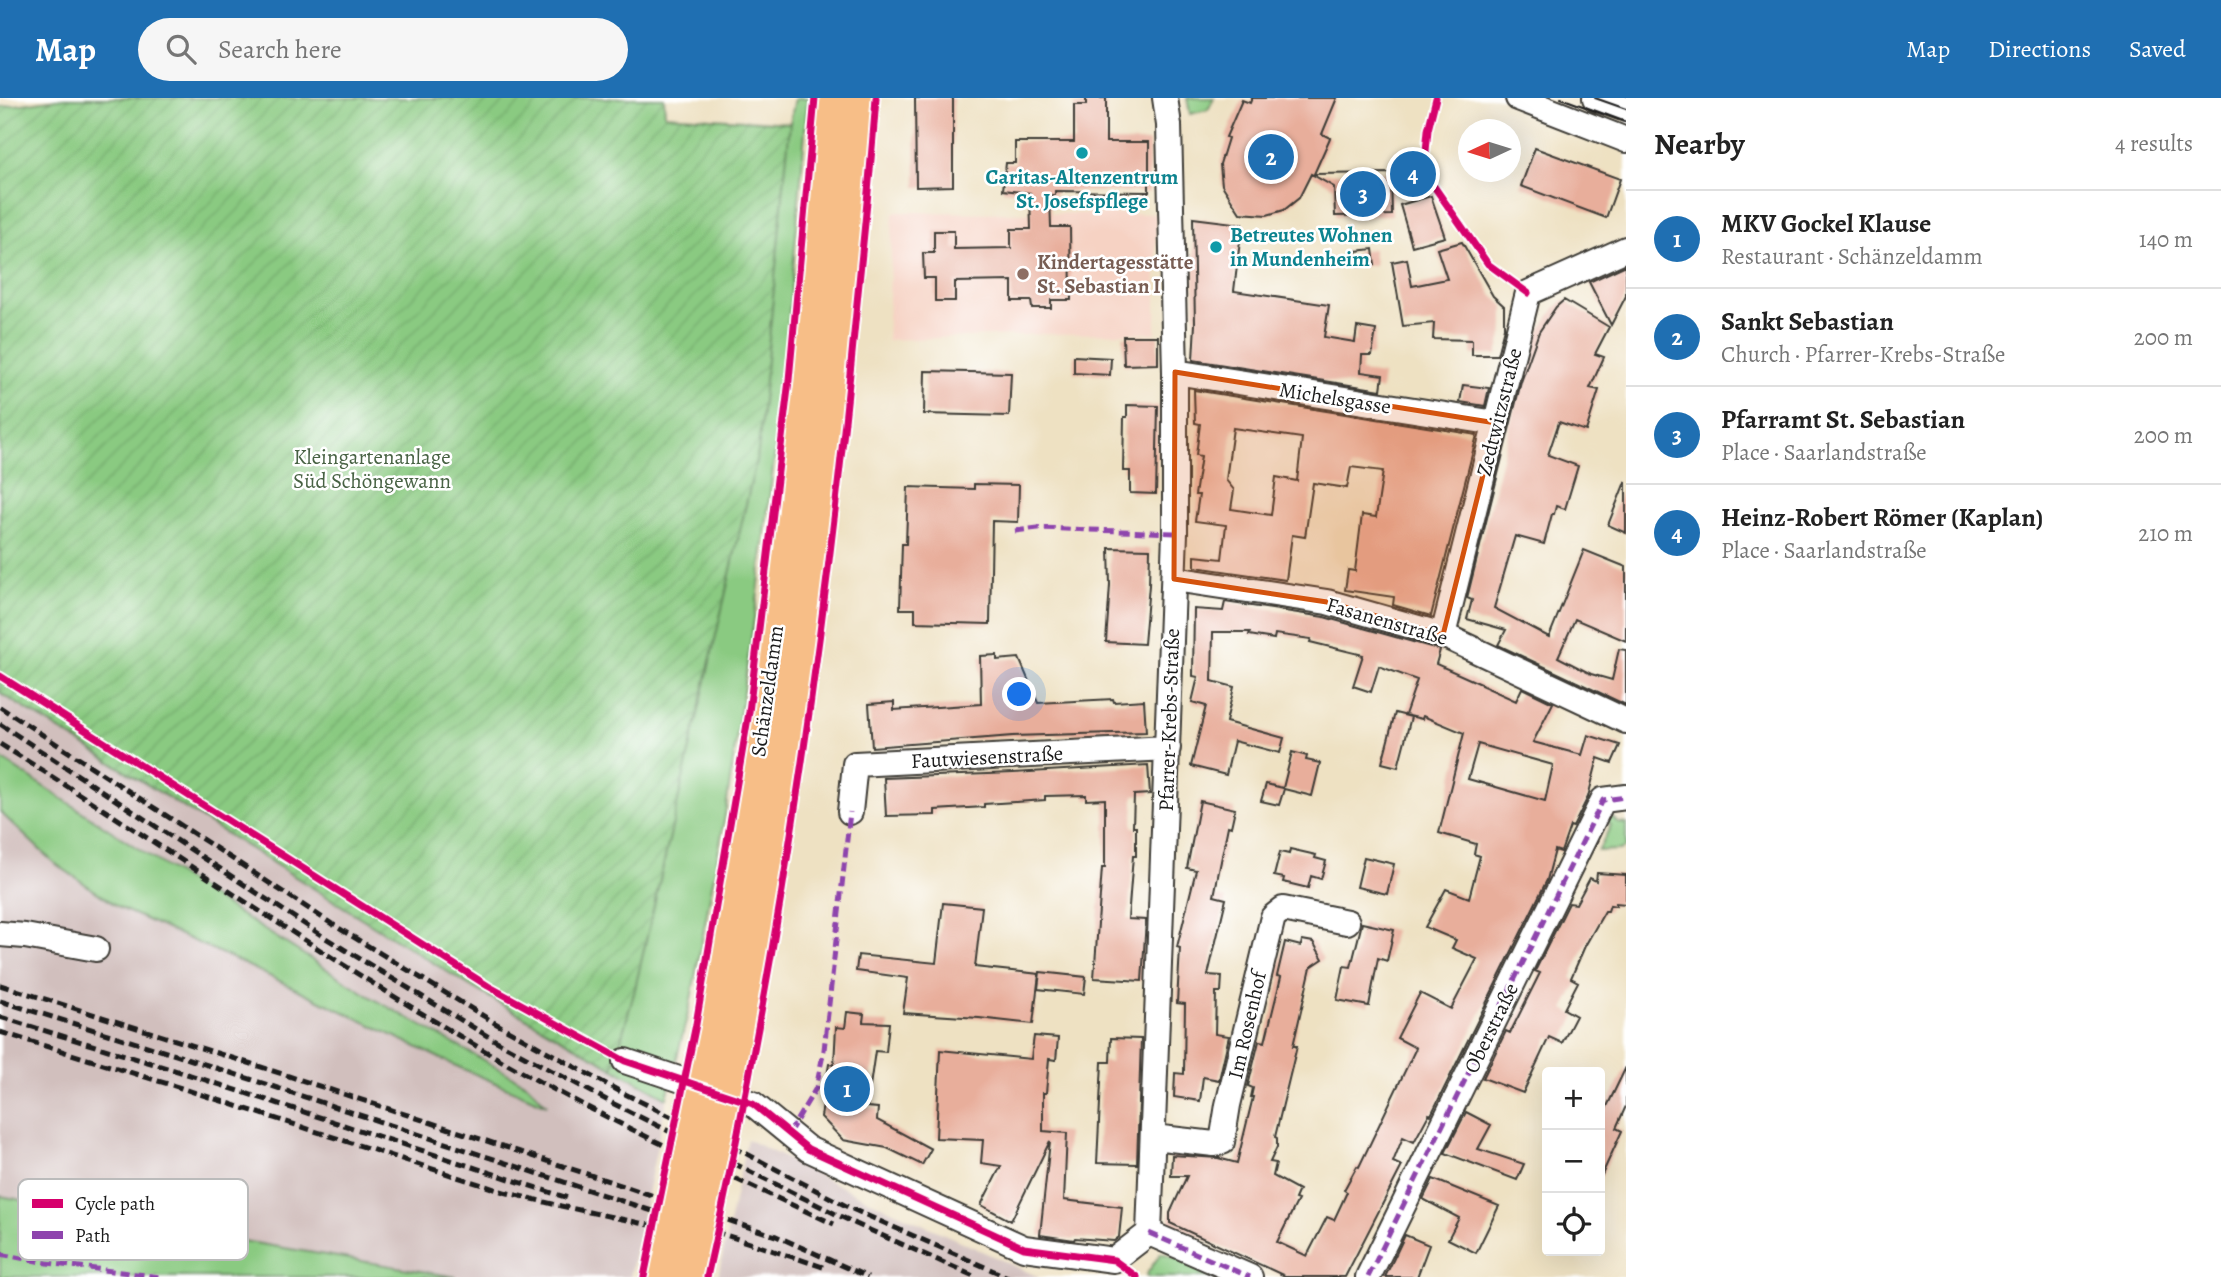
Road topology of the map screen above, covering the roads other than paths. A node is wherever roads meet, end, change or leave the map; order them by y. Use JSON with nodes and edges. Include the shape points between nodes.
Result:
{"nodes":[{"id":1,"x":831,"y":98,"type":"edge"},
{"id":2,"x":859,"y":98,"type":"edge"},
{"id":3,"x":1165,"y":98,"type":"edge"},
{"id":4,"x":1518,"y":98,"type":"edge"},
{"id":5,"x":1561,"y":98,"type":"edge"},
{"id":6,"x":1595,"y":98,"type":"edge"},
{"id":7,"x":1626,"y":109,"type":"edge"},
{"id":8,"x":1626,"y":122,"type":"edge"},
{"id":9,"x":1626,"y":140,"type":"edge"},
{"id":10,"x":1626,"y":249,"type":"edge"},
{"id":11,"x":1175,"y":372,"type":"junction"},
{"id":12,"x":1496,"y":423,"type":"junction"},
{"id":13,"x":1174,"y":579,"type":"junction"},
{"id":14,"x":1443,"y":635,"type":"junction"},
{"id":15,"x":1626,"y":721,"type":"edge"},
{"id":16,"x":1168,"y":748,"type":"junction"},
{"id":17,"x":1626,"y":797,"type":"edge"},
{"id":18,"x":850,"y":812,"type":"dead end"},
{"id":19,"x":1347,"y":922,"type":"dead end"},
{"id":20,"x":0,"y":934,"type":"edge"},
{"id":21,"x":96,"y":949,"type":"dead end"},
{"id":22,"x":726,"y":1031,"type":"junction"},
{"id":23,"x":625,"y":1061,"type":"dead end"},
{"id":24,"x":1153,"y":1137,"type":"junction"},
{"id":25,"x":1149,"y":1233,"type":"junction"},
{"id":26,"x":661,"y":1277,"type":"edge"},
{"id":27,"x":691,"y":1277,"type":"edge"},
{"id":28,"x":1250,"y":1277,"type":"edge"},
{"id":29,"x":1368,"y":1277,"type":"edge"}],
"edges":[{"from":1,"to":22,"type":"main road","name":"Schänzeldamm","via":[[806,382]]},
{"from":2,"to":22,"type":"main road","name":"Schänzeldamm","via":[[834,387],[793,715]]},
{"from":3,"to":11,"type":"street","name":"Pfarrer-Krebs-Straße"},
{"from":4,"to":9,"type":"street"},
{"from":5,"to":8,"type":"street"},
{"from":6,"to":7,"type":"street"},
{"from":10,"to":12,"type":"street","name":"Zedtwitzstraße","via":[[1528,293]]},
{"from":11,"to":12,"type":"street","name":"Michelsgasse"},
{"from":11,"to":13,"type":"street","name":"Pfarrer-Krebs-Straße"},
{"from":12,"to":14,"type":"street","name":"Zedtwitzstraße"},
{"from":13,"to":14,"type":"street","name":"Fasanenstraße","via":[[1328,602]]},
{"from":13,"to":16,"type":"street","name":"Pfarrer-Krebs-Straße"},
{"from":14,"to":15,"type":"street","name":"Fasanenstraße"},
{"from":16,"to":18,"type":"street","name":"Fautwiesenstraße","via":[[855,764]]},
{"from":16,"to":24,"type":"street","name":"Pfarrer-Krebs-Straße"},
{"from":17,"to":29,"type":"street","name":"Oberstraße","via":[[1603,800]]},
{"from":19,"to":24,"type":"street","name":"Im Rosenhof","via":[[1283,909],[1276,913],[1222,1142]]},
{"from":20,"to":21,"type":"street"},
{"from":22,"to":26,"type":"main road","name":"Schänzeldamm","bridge":true},
{"from":22,"to":27,"type":"main road","name":"Schänzeldamm","bridge":true},
{"from":23,"to":25,"type":"street","via":[[753,1104],[808,1149],[1024,1248],[1114,1259]]},
{"from":24,"to":25,"type":"street","name":"Pfarrer-Krebs-Straße"},
{"from":25,"to":28,"type":"street"}]}
